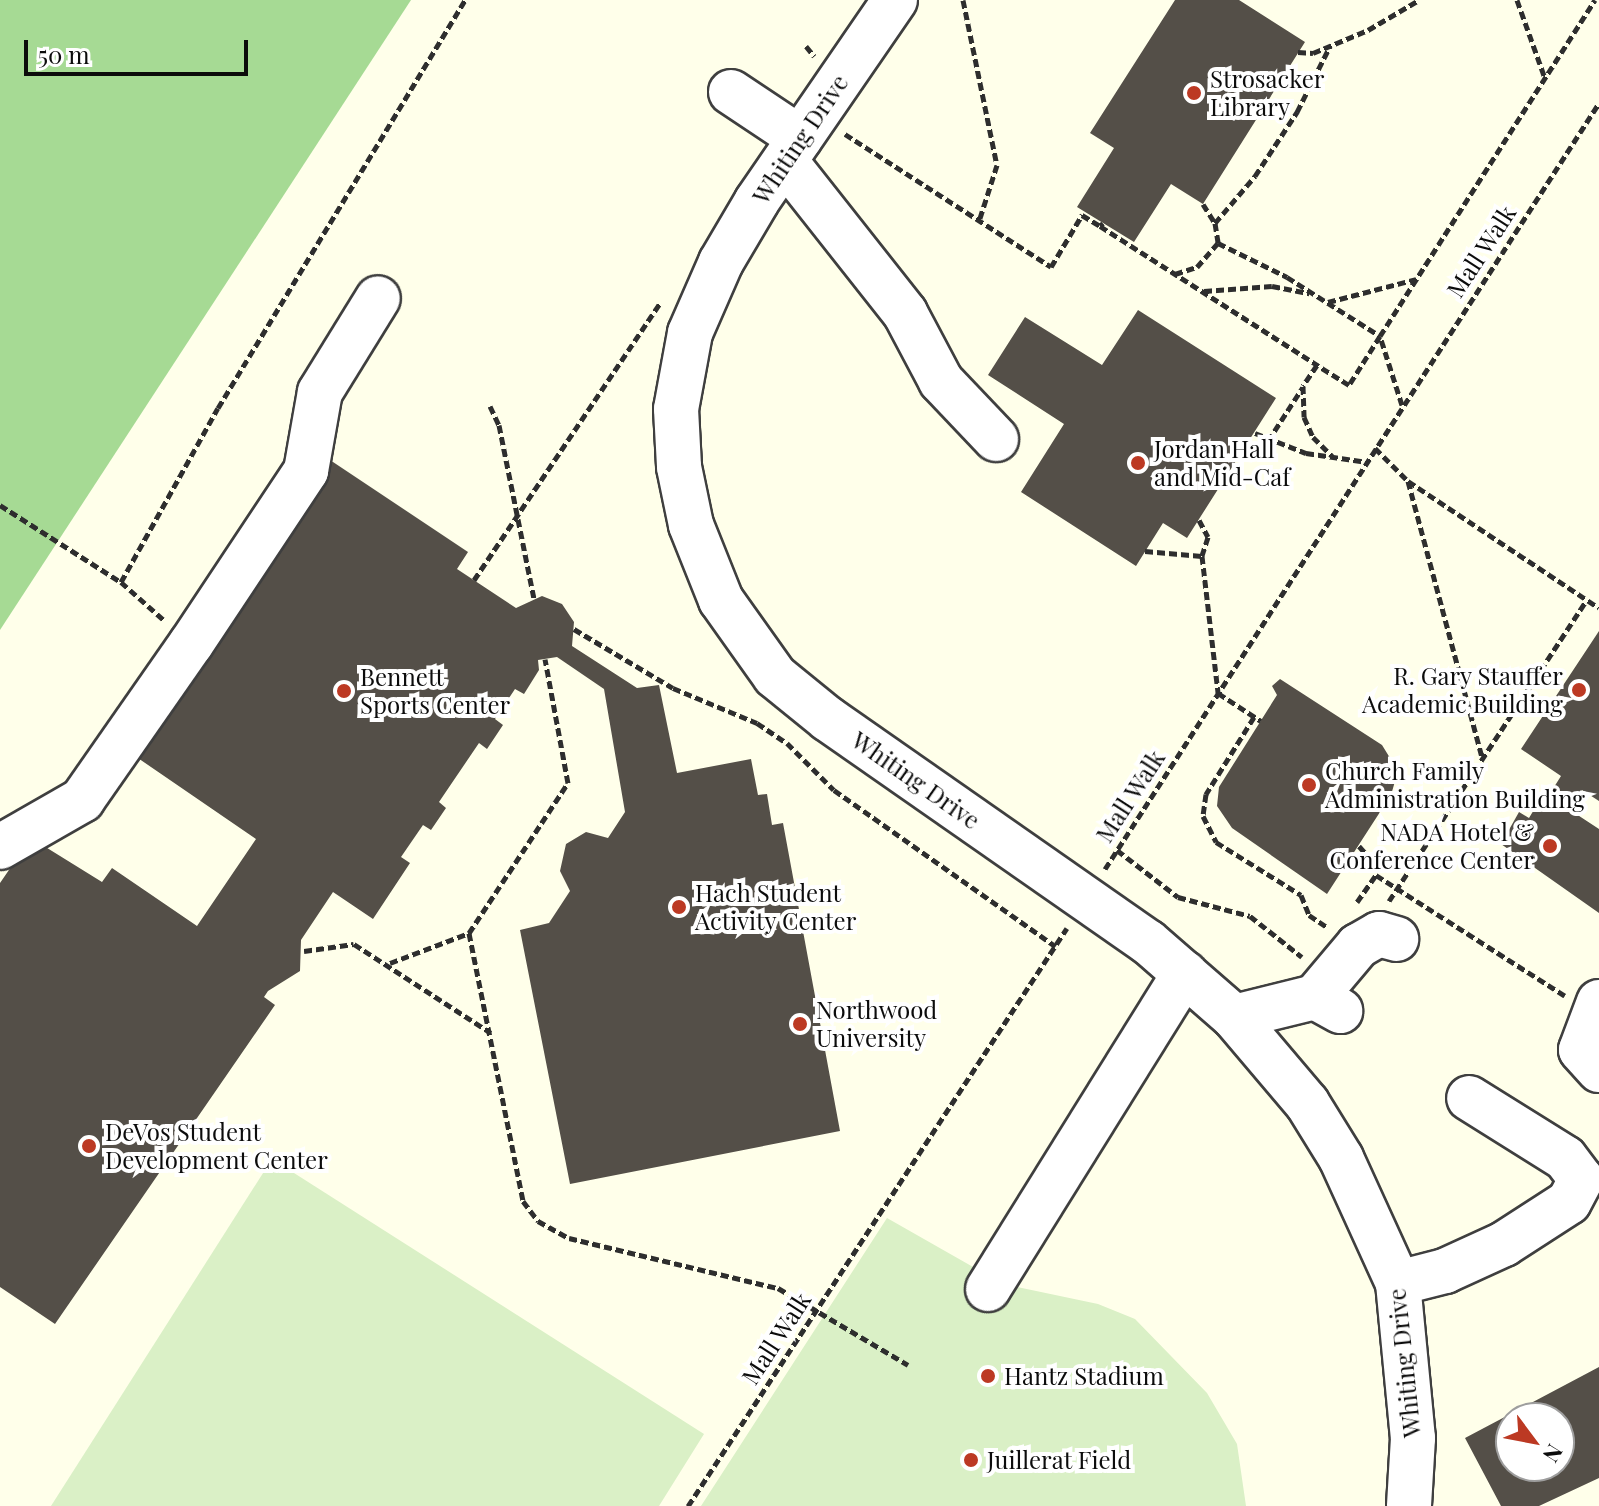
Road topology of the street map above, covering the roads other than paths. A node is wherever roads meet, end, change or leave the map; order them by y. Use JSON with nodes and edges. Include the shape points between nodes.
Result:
{"nodes":[{"id":1,"x":895,"y":0,"type":"edge"},
{"id":2,"x":731,"y":92,"type":"dead end"},
{"id":3,"x":792,"y":150,"type":"junction"},
{"id":4,"x":378,"y":298,"type":"dead end"},
{"id":5,"x":996,"y":439,"type":"dead end"},
{"id":6,"x":0,"y":847,"type":"edge"},
{"id":7,"x":1351,"y":931,"type":"road end"},
{"id":8,"x":1185,"y":973,"type":"junction"},
{"id":9,"x":1589,"y":1004,"type":"edge"},
{"id":10,"x":1234,"y":1017,"type":"junction"},
{"id":11,"x":1599,"y":1070,"type":"edge"},
{"id":12,"x":1469,"y":1098,"type":"dead end"},
{"id":13,"x":1398,"y":1283,"type":"junction"},
{"id":14,"x":988,"y":1289,"type":"dead end"},
{"id":15,"x":1409,"y":1506,"type":"edge"}],
"edges":[{"from":1,"to":3,"type":"street","name":"Whiting Drive"},
{"from":2,"to":3,"type":"street"},
{"from":3,"to":5,"type":"street","via":[[905,313],[941,381]]},
{"from":3,"to":8,"type":"street","name":"Whiting Drive","via":[[721,262],[690,333],[676,409],[679,467],[691,525],[721,600],[775,676],[817,711]]},
{"from":4,"to":6,"type":"street","via":[[320,392],[306,471],[191,644],[82,800]]},
{"from":7,"to":10,"type":"street","via":[[1328,1004]]},
{"from":8,"to":10,"type":"street","name":"Whiting Drive"},
{"from":8,"to":14,"type":"street"},
{"from":9,"to":11,"type":"street","via":[[1581,1050]]},
{"from":10,"to":13,"type":"street","name":"Whiting Drive","via":[[1307,1103],[1341,1158]]},
{"from":12,"to":13,"type":"street","via":[[1565,1158],[1581,1179],[1569,1202],[1504,1244],[1445,1271]]},
{"from":13,"to":15,"type":"street","name":"Whiting Drive","via":[[1413,1438]]}]}
